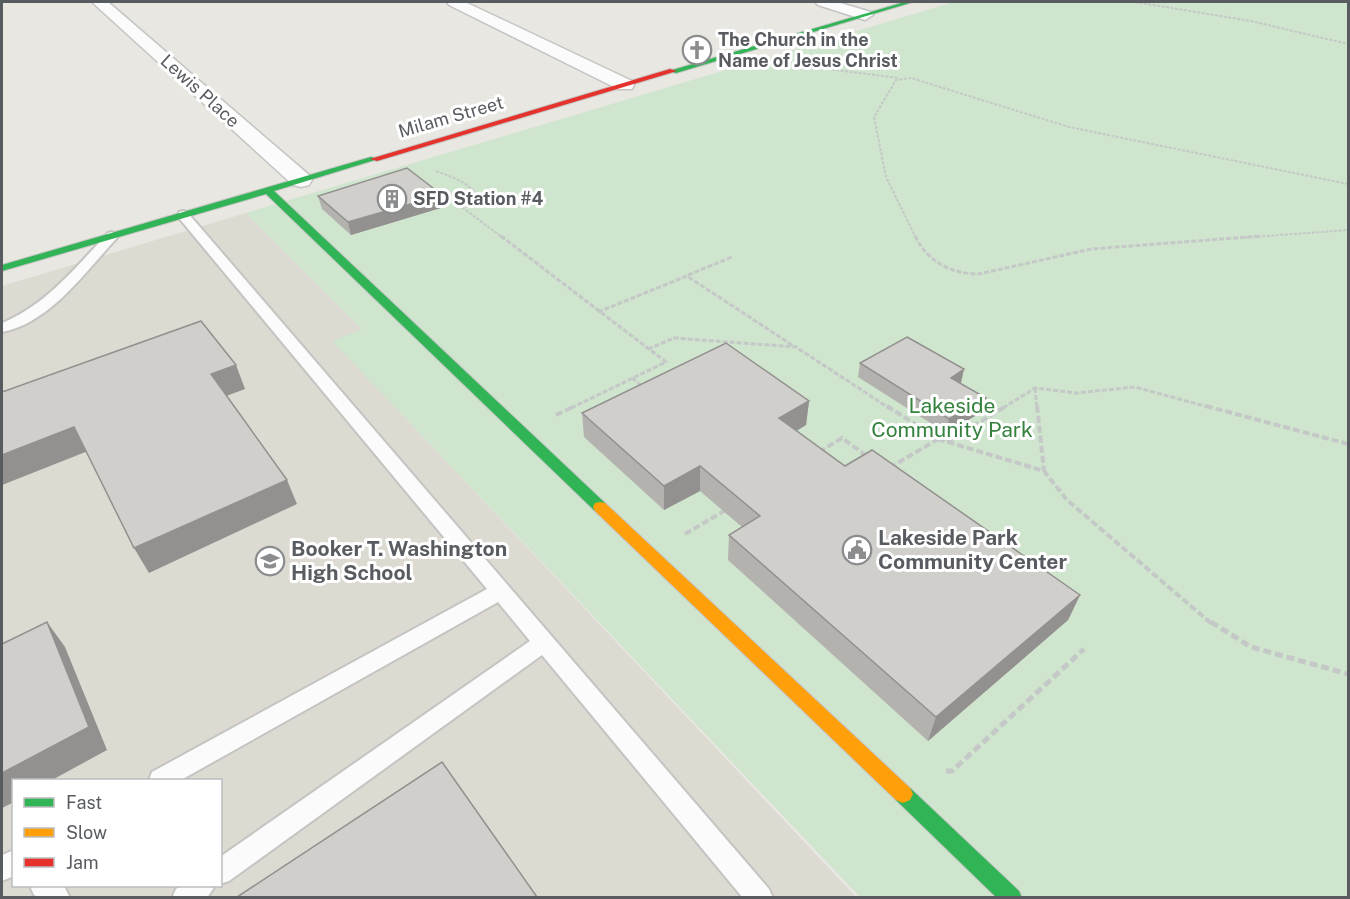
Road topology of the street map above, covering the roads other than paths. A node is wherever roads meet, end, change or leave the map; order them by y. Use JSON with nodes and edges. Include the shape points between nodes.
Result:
{"nodes":[{"id":1,"x":99,"y":2,"type":"edge"},
{"id":2,"x":454,"y":2,"type":"edge"},
{"id":3,"x":823,"y":2,"type":"edge"},
{"id":4,"x":876,"y":2,"type":"edge"},
{"id":5,"x":910,"y":2,"type":"edge"},
{"id":6,"x":848,"y":9,"type":"junction"},
{"id":7,"x":865,"y":15,"type":"junction"},
{"id":8,"x":618,"y":81,"type":"junction"},
{"id":9,"x":295,"y":175,"type":"junction"},
{"id":10,"x":243,"y":183,"type":"dead end"},
{"id":11,"x":267,"y":190,"type":"junction"},
{"id":12,"x":183,"y":215,"type":"junction"},
{"id":13,"x":112,"y":236,"type":"junction"},
{"id":14,"x":2,"y":268,"type":"edge"},
{"id":15,"x":2,"y":328,"type":"edge"},
{"id":16,"x":501,"y":591,"type":"junction"},
{"id":17,"x":545,"y":642,"type":"junction"},
{"id":18,"x":162,"y":779,"type":"edge"},
{"id":19,"x":222,"y":871,"type":"edge"},
{"id":20,"x":199,"y":887,"type":"edge"},
{"id":21,"x":185,"y":897,"type":"edge"},
{"id":22,"x":760,"y":897,"type":"edge"},
{"id":23,"x":1012,"y":897,"type":"edge"}],
"edges":[{"from":1,"to":9,"type":"street","name":"Lewis Place"},
{"from":2,"to":8,"type":"street"},
{"from":3,"to":6,"type":"street"},
{"from":4,"to":6,"type":"street","name":"Milam Street"},
{"from":5,"to":7,"type":"street","name":"Milam Street"},
{"from":6,"to":7,"type":"street"},
{"from":6,"to":8,"type":"street","name":"Milam Street"},
{"from":7,"to":8,"type":"street","name":"Milam Street"},
{"from":8,"to":9,"type":"street","name":"Milam Street"},
{"from":9,"to":10,"type":"street","name":"Milam Street"},
{"from":9,"to":11,"type":"street","name":"Milam Street"},
{"from":11,"to":12,"type":"street","name":"Milam Street"},
{"from":11,"to":23,"type":"street"},
{"from":12,"to":13,"type":"street","name":"Milam Street"},
{"from":12,"to":16,"type":"lane"},
{"from":13,"to":14,"type":"street","name":"Milam Street"},
{"from":13,"to":15,"type":"lane","via":[[41,309]]},
{"from":16,"to":17,"type":"lane"},
{"from":16,"to":18,"type":"lane"},
{"from":17,"to":19,"type":"lane"},
{"from":17,"to":22,"type":"lane"},
{"from":20,"to":21,"type":"lane"}]}
